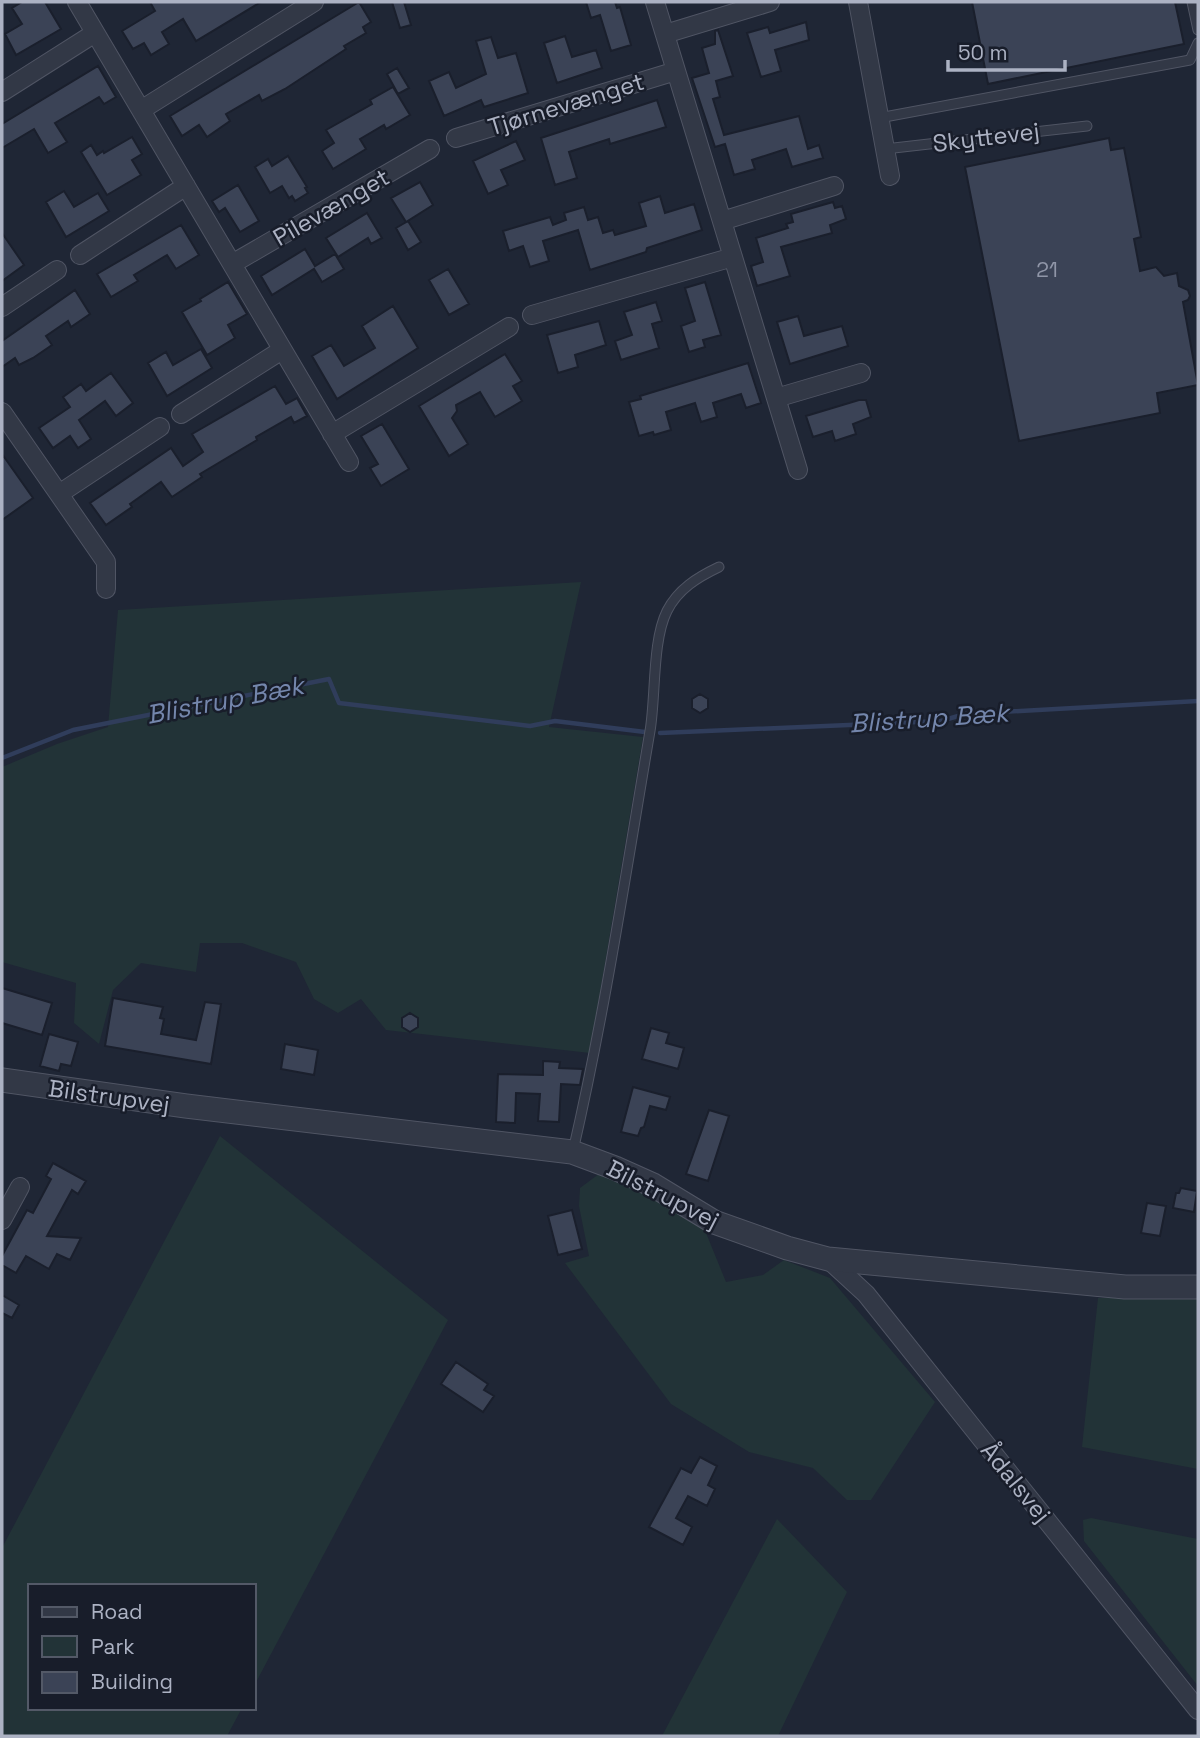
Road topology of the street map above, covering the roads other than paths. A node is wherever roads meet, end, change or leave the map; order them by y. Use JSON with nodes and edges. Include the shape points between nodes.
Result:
{"nodes":[{"id":1,"x":77,"y":2,"type":"edge"},
{"id":2,"x":314,"y":2,"type":"edge"},
{"id":3,"x":655,"y":2,"type":"edge"},
{"id":4,"x":771,"y":2,"type":"edge"},
{"id":5,"x":858,"y":2,"type":"edge"},
{"id":6,"x":1192,"y":2,"type":"edge"},
{"id":7,"x":1198,"y":30,"type":"edge"},
{"id":8,"x":96,"y":33,"type":"junction"},
{"id":9,"x":664,"y":34,"type":"junction"},
{"id":10,"x":1198,"y":43,"type":"edge"},
{"id":11,"x":676,"y":71,"type":"junction"},
{"id":12,"x":2,"y":92,"type":"edge"},
{"id":13,"x":141,"y":110,"type":"junction"},
{"id":14,"x":879,"y":118,"type":"junction"},
{"id":15,"x":1087,"y":126,"type":"dead end"},
{"id":16,"x":456,"y":138,"type":"dead end"},
{"id":17,"x":430,"y":149,"type":"dead end"},
{"id":18,"x":885,"y":149,"type":"junction"},
{"id":19,"x":890,"y":176,"type":"dead end"},
{"id":20,"x":834,"y":186,"type":"dead end"},
{"id":21,"x":186,"y":187,"type":"junction"},
{"id":22,"x":722,"y":221,"type":"junction"},
{"id":23,"x":80,"y":255,"type":"dead end"},
{"id":24,"x":733,"y":257,"type":"junction"},
{"id":25,"x":232,"y":264,"type":"junction"},
{"id":26,"x":57,"y":270,"type":"dead end"},
{"id":27,"x":2,"y":307,"type":"edge"},
{"id":28,"x":532,"y":315,"type":"dead end"},
{"id":29,"x":509,"y":327,"type":"dead end"},
{"id":30,"x":282,"y":350,"type":"junction"},
{"id":31,"x":860,"y":373,"type":"dead end"},
{"id":32,"x":776,"y":398,"type":"junction"},
{"id":33,"x":181,"y":414,"type":"dead end"},
{"id":34,"x":3,"y":415,"type":"edge"},
{"id":35,"x":160,"y":427,"type":"dead end"},
{"id":36,"x":332,"y":434,"type":"junction"},
{"id":37,"x":349,"y":462,"type":"dead end"},
{"id":38,"x":798,"y":470,"type":"dead end"},
{"id":39,"x":59,"y":494,"type":"junction"},
{"id":40,"x":719,"y":567,"type":"dead end"},
{"id":41,"x":106,"y":589,"type":"dead end"},
{"id":42,"x":2,"y":1080,"type":"edge"},
{"id":43,"x":572,"y":1152,"type":"junction"},
{"id":44,"x":20,"y":1187,"type":"dead end"},
{"id":45,"x":2,"y":1220,"type":"edge"},
{"id":46,"x":828,"y":1259,"type":"junction"},
{"id":47,"x":1198,"y":1287,"type":"edge"},
{"id":48,"x":1198,"y":1710,"type":"edge"}],
"edges":[{"from":1,"to":8,"type":"street"},
{"from":2,"to":13,"type":"street"},
{"from":3,"to":9,"type":"street","name":"Tjørnevænget"},
{"from":4,"to":9,"type":"street"},
{"from":5,"to":14,"type":"street"},
{"from":6,"to":7,"type":"lane"},
{"from":8,"to":12,"type":"street"},
{"from":8,"to":13,"type":"street"},
{"from":9,"to":11,"type":"street","name":"Tjørnevænget"},
{"from":10,"to":14,"type":"lane","via":[[1190,60]]},
{"from":11,"to":16,"type":"street","name":"Tjørnevænget"},
{"from":11,"to":22,"type":"street","name":"Tjørnevænget"},
{"from":13,"to":21,"type":"street"},
{"from":14,"to":18,"type":"street"},
{"from":15,"to":18,"type":"lane","name":"Skyttevej"},
{"from":17,"to":25,"type":"street","name":"Pilevænget"},
{"from":18,"to":19,"type":"street"},
{"from":20,"to":22,"type":"street"},
{"from":21,"to":23,"type":"street"},
{"from":21,"to":25,"type":"street"},
{"from":22,"to":24,"type":"street","name":"Tjørnevænget"},
{"from":24,"to":28,"type":"street"},
{"from":24,"to":32,"type":"street","name":"Tjørnevænget"},
{"from":25,"to":30,"type":"street"},
{"from":26,"to":27,"type":"street"},
{"from":29,"to":36,"type":"street"},
{"from":30,"to":33,"type":"street"},
{"from":30,"to":36,"type":"street"},
{"from":31,"to":32,"type":"street"},
{"from":32,"to":38,"type":"street","name":"Tjørnevænget"},
{"from":34,"to":39,"type":"street"},
{"from":35,"to":39,"type":"street"},
{"from":36,"to":37,"type":"street"},
{"from":39,"to":41,"type":"street","via":[[106,562]]},
{"from":40,"to":43,"type":"lane","via":[[687,585],[667,611],[662,626],[653,717],[593,1062]]},
{"from":42,"to":43,"type":"street","name":"Bilstrupvej"},
{"from":43,"to":46,"type":"street","name":"Bilstrupvej","via":[[653,1185],[714,1222]]},
{"from":44,"to":45,"type":"street"},
{"from":46,"to":47,"type":"street","name":"Bilstrupvej","via":[[1125,1287]]},
{"from":46,"to":48,"type":"street","name":"Ådalsvej","via":[[866,1294]]}]}
